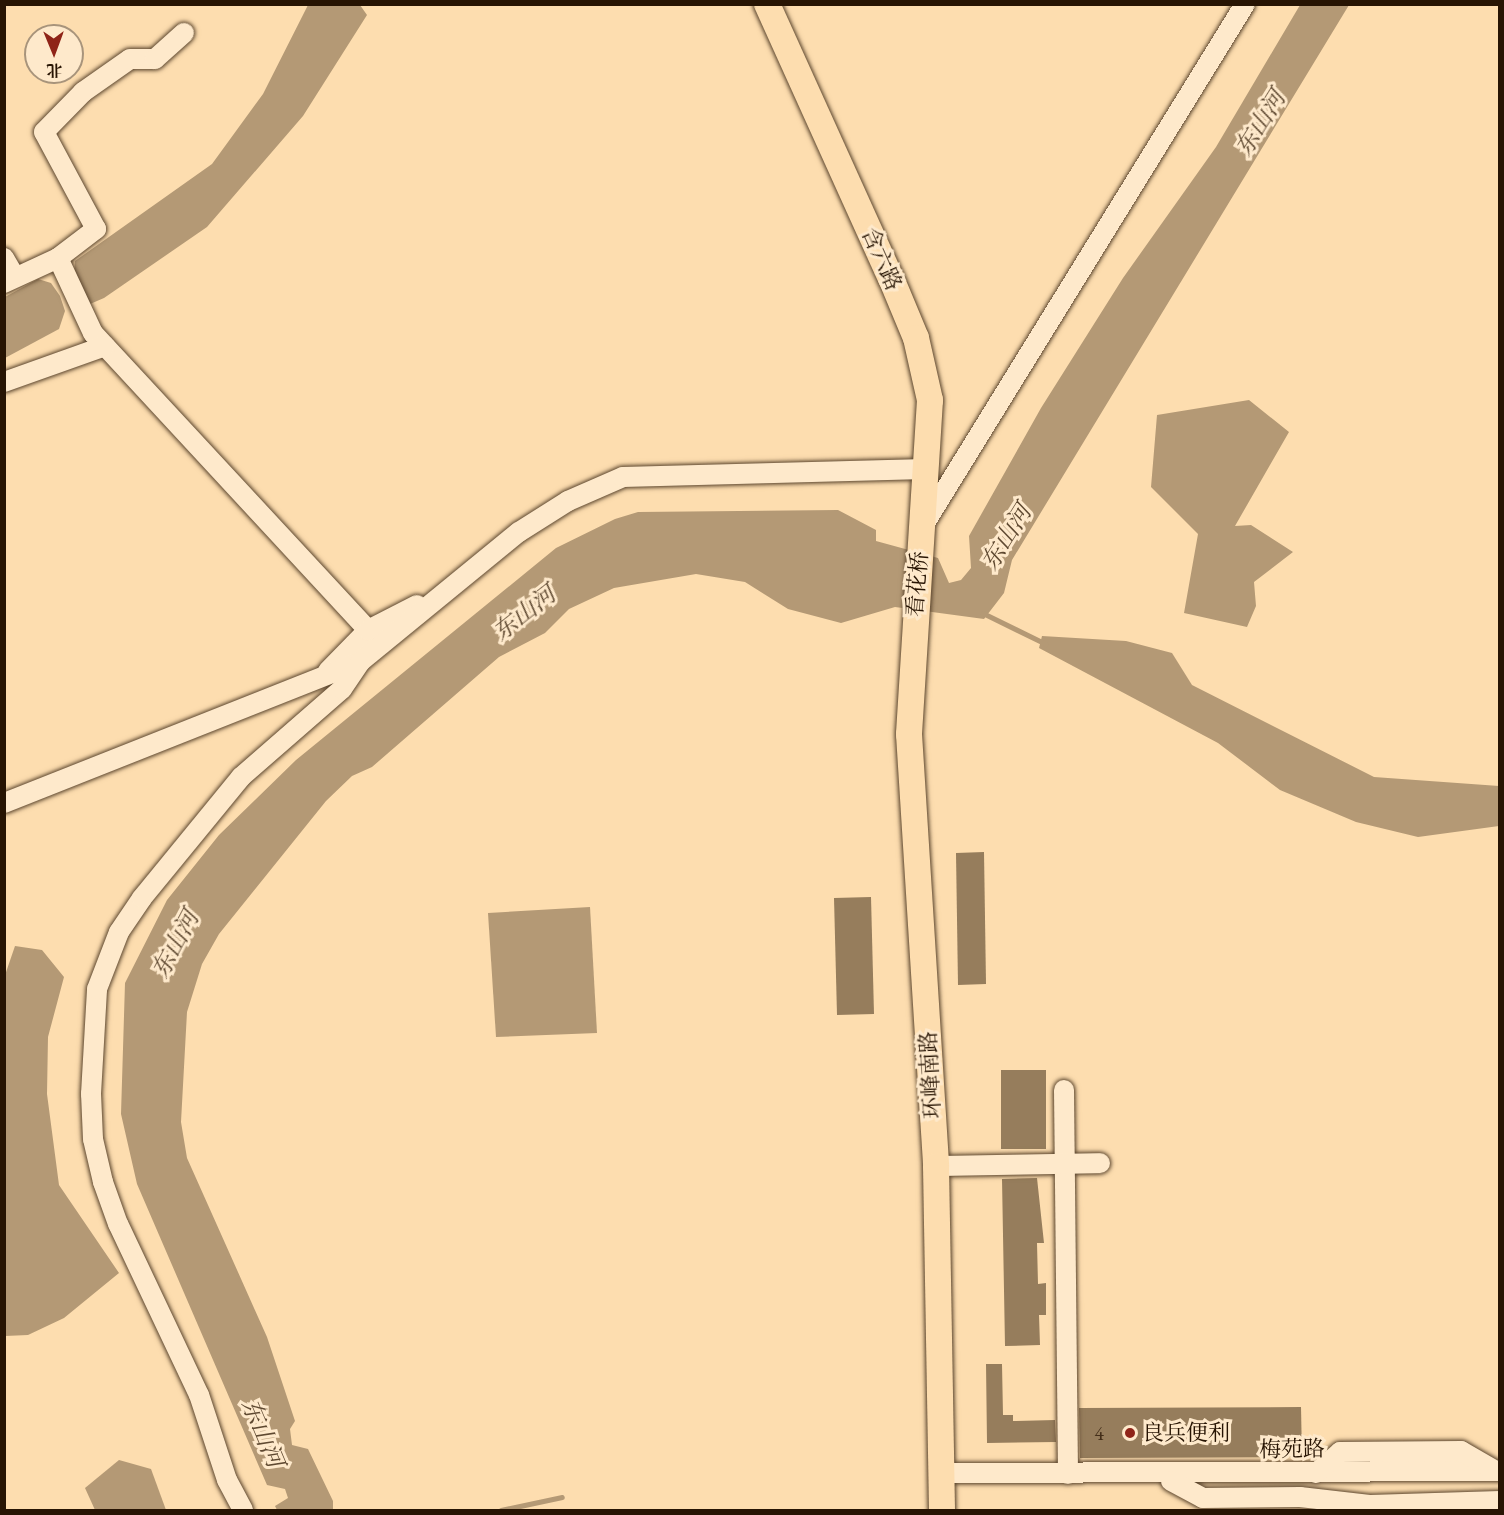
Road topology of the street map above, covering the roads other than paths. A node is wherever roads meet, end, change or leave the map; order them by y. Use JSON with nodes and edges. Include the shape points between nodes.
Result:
{"nodes":[{"id":1,"x":767,"y":4,"type":"edge"},
{"id":2,"x":1245,"y":4,"type":"edge"},
{"id":3,"x":184,"y":33,"type":"dead end"},
{"id":4,"x":4,"y":258,"type":"edge"},
{"id":5,"x":58,"y":258,"type":"junction"},
{"id":6,"x":10,"y":280,"type":"edge"},
{"id":7,"x":105,"y":346,"type":"junction"},
{"id":8,"x":4,"y":382,"type":"edge"},
{"id":9,"x":925,"y":470,"type":"junction"},
{"id":10,"x":921,"y":529,"type":"junction"},
{"id":11,"x":453,"y":585,"type":"junction"},
{"id":12,"x":368,"y":630,"type":"junction"},
{"id":13,"x":912,"y":640,"type":"joint"},
{"id":14,"x":360,"y":662,"type":"junction"},
{"id":15,"x":316,"y":682,"type":"junction"},
{"id":16,"x":4,"y":803,"type":"edge"},
{"id":17,"x":1064,"y":1090,"type":"dead end"},
{"id":18,"x":1100,"y":1163,"type":"dead end"},
{"id":19,"x":1065,"y":1164,"type":"junction"},
{"id":20,"x":936,"y":1166,"type":"junction"},
{"id":21,"x":1068,"y":1474,"type":"junction"},
{"id":22,"x":942,"y":1478,"type":"junction"},
{"id":23,"x":1498,"y":1489,"type":"edge"},
{"id":24,"x":243,"y":1510,"type":"edge"},
{"id":25,"x":942,"y":1510,"type":"edge"}],
"edges":[{"from":1,"to":9,"type":"main road","name":"含六路","via":[[916,338],[930,400]]},
{"from":2,"to":10,"type":"street"},
{"from":3,"to":5,"type":"street","via":[[155,59],[130,59],[82,92],[44,132],[96,229]]},
{"from":4,"to":6,"type":"street"},
{"from":5,"to":6,"type":"street"},
{"from":5,"to":7,"type":"street","via":[[79,311]]},
{"from":7,"to":8,"type":"street"},
{"from":7,"to":12,"type":"street"},
{"from":9,"to":10,"type":"main road","name":"含六路"},
{"from":9,"to":11,"type":"street","via":[[623,477],[542,516]]},
{"from":10,"to":13,"type":"main road","name":"看花桥"},
{"from":11,"to":12,"type":"street"},
{"from":11,"to":14,"type":"street"},
{"from":12,"to":15,"type":"street"},
{"from":13,"to":20,"type":"main road","name":"环峰南路","via":[[909,735]]},
{"from":14,"to":15,"type":"street"},
{"from":14,"to":24,"type":"street","via":[[342,689],[241,777],[142,898],[119,932],[97,988],[91,1094],[93,1139],[103,1182],[118,1224],[200,1395],[227,1480]]},
{"from":15,"to":16,"type":"street"},
{"from":17,"to":19,"type":"street"},
{"from":18,"to":19,"type":"street"},
{"from":19,"to":20,"type":"street"},
{"from":19,"to":21,"type":"street"},
{"from":20,"to":22,"type":"main road","name":"环峰南路"},
{"from":21,"to":22,"type":"street","name":"梅苑路"},
{"from":21,"to":23,"type":"street","name":"梅苑路","via":[[1316,1473]]},
{"from":22,"to":23,"type":"street","name":"梅苑路"},
{"from":22,"to":25,"type":"main road","name":"环峰南路"}]}
